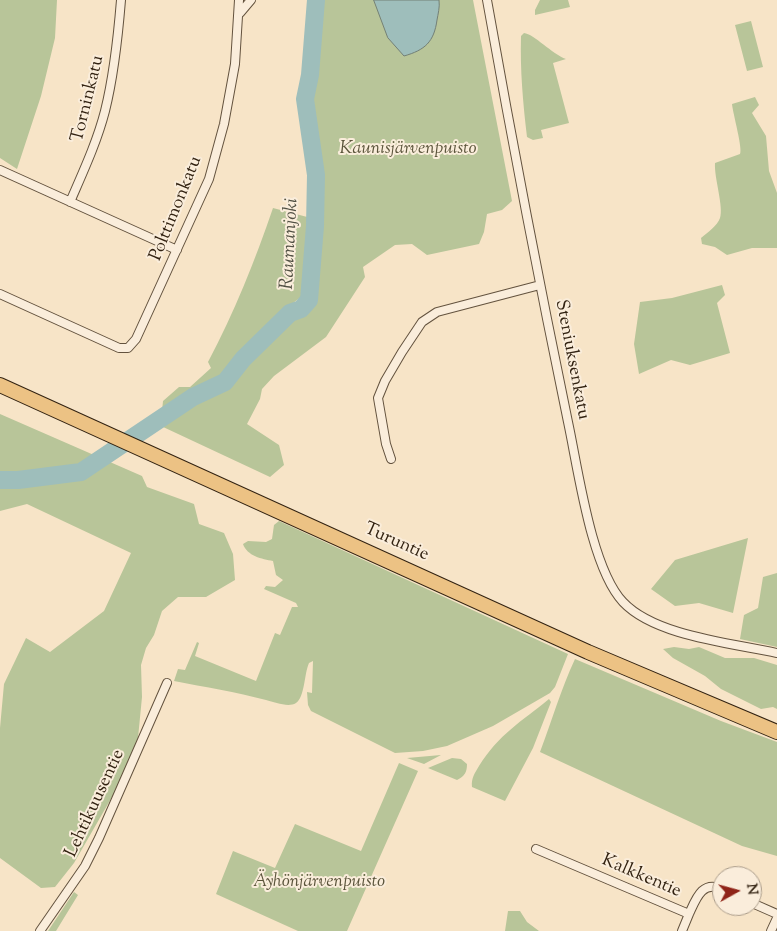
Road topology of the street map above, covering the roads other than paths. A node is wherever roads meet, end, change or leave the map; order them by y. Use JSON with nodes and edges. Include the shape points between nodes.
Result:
{"nodes":[{"id":1,"x":121,"y":0,"type":"edge"},
{"id":2,"x":239,"y":0,"type":"edge"},
{"id":3,"x":251,"y":0,"type":"edge"},
{"id":4,"x":488,"y":0,"type":"edge"},
{"id":5,"x":240,"y":13,"type":"junction"},
{"id":6,"x":0,"y":170,"type":"edge"},
{"id":7,"x":70,"y":202,"type":"junction"},
{"id":8,"x":177,"y":250,"type":"junction"},
{"id":9,"x":540,"y":285,"type":"junction"},
{"id":10,"x":0,"y":294,"type":"edge"},
{"id":11,"x":0,"y":385,"type":"edge"},
{"id":12,"x":391,"y":459,"type":"dead end"},
{"id":13,"x":777,"y":653,"type":"edge"},
{"id":14,"x":166,"y":683,"type":"dead end"},
{"id":15,"x":777,"y":732,"type":"edge"},
{"id":16,"x":536,"y":849,"type":"dead end"},
{"id":17,"x":712,"y":886,"type":"edge"},
{"id":18,"x":762,"y":908,"type":"edge"},
{"id":19,"x":689,"y":914,"type":"junction"},
{"id":20,"x":777,"y":916,"type":"edge"},
{"id":21,"x":40,"y":931,"type":"edge"},
{"id":22,"x":682,"y":931,"type":"edge"},
{"id":23,"x":771,"y":931,"type":"edge"}],
"edges":[{"from":1,"to":7,"type":"street","name":"Torninkatu","via":[[105,112]]},
{"from":2,"to":5,"type":"street","name":"Polttimonkatu"},
{"from":3,"to":5,"type":"street"},
{"from":4,"to":9,"type":"street","name":"Steniuksenkatu"},
{"from":5,"to":8,"type":"street","name":"Polttimonkatu","via":[[224,124],[209,179]]},
{"from":6,"to":7,"type":"street"},
{"from":7,"to":8,"type":"street"},
{"from":8,"to":10,"type":"street","name":"Polttimonkatu","via":[[144,326],[128,348],[106,343]]},
{"from":9,"to":12,"type":"street","via":[[437,312],[422,322],[385,380],[378,398]]},
{"from":9,"to":13,"type":"street","name":"Steniuksenkatu","via":[[592,534],[609,580],[621,600],[636,615],[674,631]]},
{"from":11,"to":15,"type":"highway","name":"Turuntie","via":[[588,652]]},
{"from":14,"to":21,"type":"street","name":"Lehtikuusentie","via":[[85,866]]},
{"from":16,"to":19,"type":"street","name":"Kalkkentie"},
{"from":17,"to":19,"type":"street","name":"Kalkkentie","via":[[699,892]]},
{"from":18,"to":20,"type":"street"},
{"from":19,"to":22,"type":"street"},
{"from":20,"to":23,"type":"street"}]}
